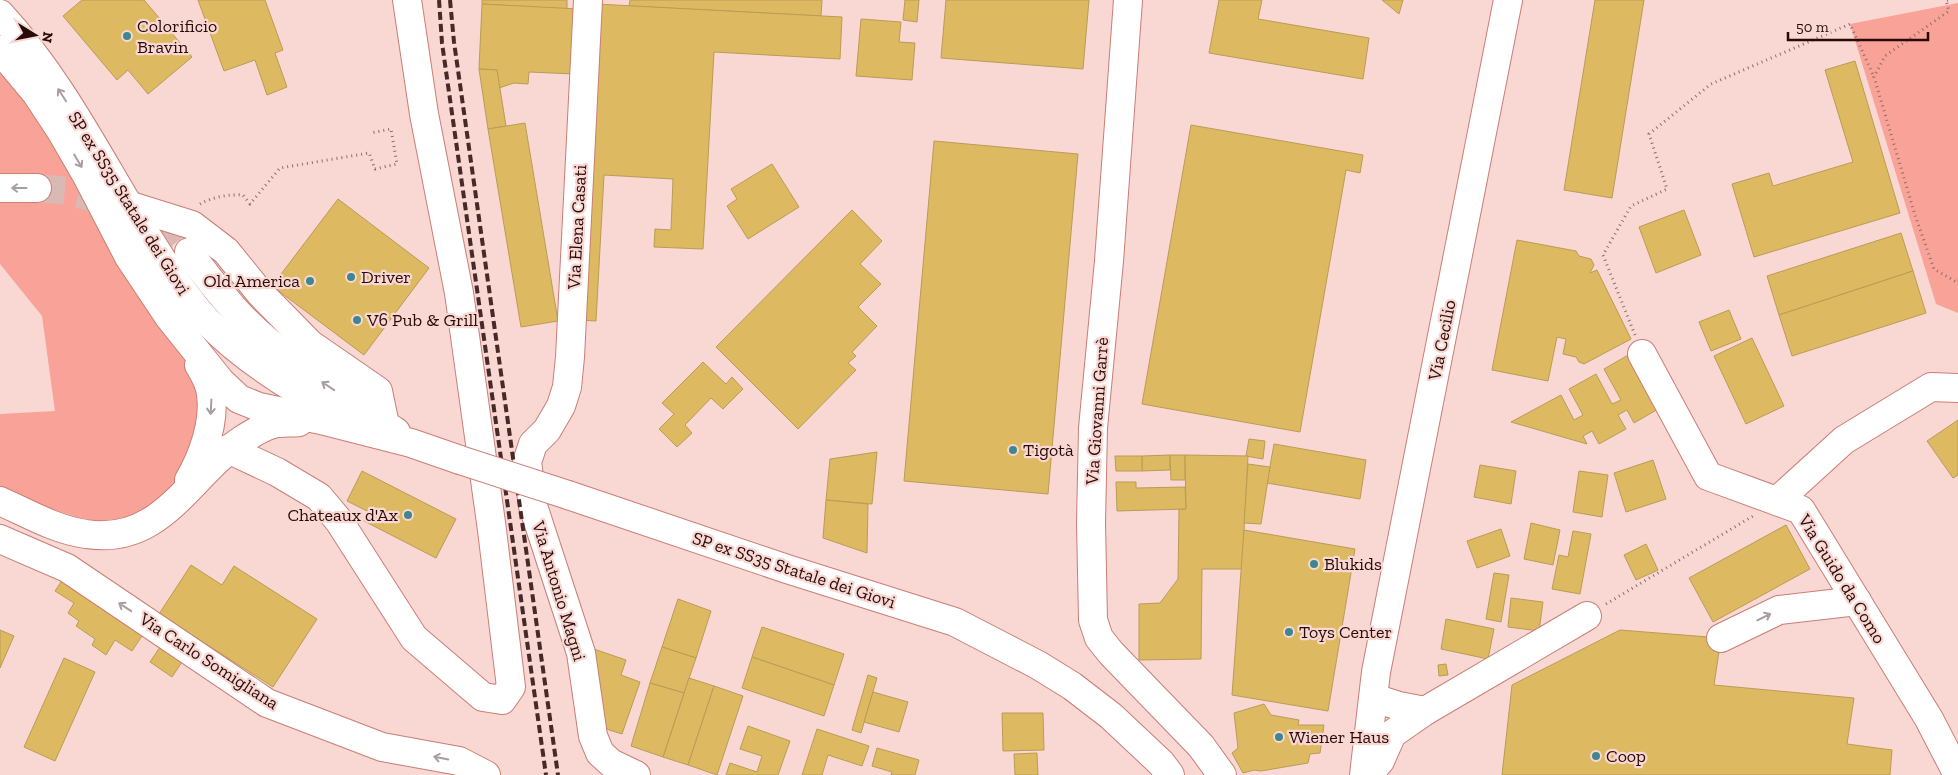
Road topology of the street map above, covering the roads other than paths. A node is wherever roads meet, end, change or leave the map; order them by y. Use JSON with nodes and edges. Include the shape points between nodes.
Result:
{"nodes":[{"id":1,"x":407,"y":0,"type":"edge"},
{"id":2,"x":588,"y":0,"type":"edge"},
{"id":3,"x":1128,"y":0,"type":"edge"},
{"id":4,"x":1508,"y":0,"type":"edge"},
{"id":5,"x":0,"y":14,"type":"edge"},
{"id":6,"x":0,"y":50,"type":"edge"},
{"id":7,"x":0,"y":188,"type":"edge"},
{"id":8,"x":37,"y":188,"type":"tunnel mouth"},
{"id":9,"x":116,"y":206,"type":"junction"},
{"id":10,"x":189,"y":252,"type":"tunnel mouth"},
{"id":11,"x":169,"y":317,"type":"junction"},
{"id":12,"x":225,"y":339,"type":"junction"},
{"id":13,"x":1642,"y":354,"type":"road end"},
{"id":14,"x":1958,"y":388,"type":"edge"},
{"id":15,"x":259,"y":407,"type":"junction"},
{"id":16,"x":321,"y":420,"type":"junction"},
{"id":17,"x":382,"y":430,"type":"junction"},
{"id":18,"x":533,"y":444,"type":"joint"},
{"id":19,"x":228,"y":449,"type":"junction"},
{"id":20,"x":182,"y":495,"type":"junction"},
{"id":21,"x":0,"y":501,"type":"edge"},
{"id":22,"x":1777,"y":502,"type":"junction"},
{"id":23,"x":0,"y":539,"type":"edge"},
{"id":24,"x":1857,"y":601,"type":"junction"},
{"id":25,"x":1587,"y":616,"type":"road end"},
{"id":26,"x":1720,"y":638,"type":"dead end"},
{"id":27,"x":1375,"y":688,"type":"junction"},
{"id":28,"x":1425,"y":711,"type":"junction"},
{"id":29,"x":486,"y":775,"type":"edge"},
{"id":30,"x":636,"y":775,"type":"edge"},
{"id":31,"x":1170,"y":775,"type":"edge"},
{"id":32,"x":1222,"y":775,"type":"edge"},
{"id":33,"x":1353,"y":775,"type":"edge"},
{"id":34,"x":1364,"y":775,"type":"edge"},
{"id":35,"x":1368,"y":775,"type":"edge"},
{"id":36,"x":1958,"y":775,"type":"edge"}],
"edges":[{"from":1,"to":19,"type":"main road","via":[[424,114],[459,292],[492,530],[511,687],[502,700],[483,697],[414,638],[339,521],[319,497],[277,472]]},
{"from":2,"to":18,"type":"main road","name":"Via Elena Casati","via":[[567,387],[553,422]]},
{"from":3,"to":32,"type":"main road","name":"Via Giovanni Garrè","via":[[1093,428],[1090,523],[1093,620],[1099,638],[1111,653],[1201,746]]},
{"from":4,"to":27,"type":"main road","name":"Via Cecilio"},
{"from":9,"to":5,"type":"main road","name":"SP ex SS35 Statale dei Giovi","one_way":true,"via":[[51,78]]},
{"from":6,"to":9,"type":"main road","name":"SP ex SS35 Statale dei Giovi","one_way":true,"via":[[36,93]]},
{"from":8,"to":7,"type":"main road","one_way":true},
{"from":9,"to":11,"type":"main road","name":"SP ex SS35 Statale dei Giovi","via":[[130,257]]},
{"from":9,"to":12,"type":"main road","name":"SP ex SS35 Statale dei Giovi"},
{"from":9,"to":17,"type":"main road","via":[[192,225],[226,251],[260,293],[310,344],[378,391]]},
{"from":17,"to":10,"type":"main road","one_way":true,"via":[[235,311]]},
{"from":11,"to":15,"type":"main road","name":"SP ex SS35 Statale dei Giovi","via":[[221,382],[239,399]]},
{"from":11,"to":20,"type":"main road","one_way":true,"via":[[205,374],[211,394],[206,438]]},
{"from":12,"to":15,"type":"main road","via":[[253,379]]},
{"from":12,"to":17,"type":"main road","name":"SP ex SS35 Statale dei Giovi","via":[[307,397]]},
{"from":13,"to":22,"type":"main road","name":"Via Guido da Como","via":[[1708,476]]},
{"from":14,"to":22,"type":"main road","via":[[1931,387],[1844,440]]},
{"from":15,"to":16,"type":"main road","name":"SP ex SS35 Statale dei Giovi"},
{"from":15,"to":19,"type":"main road"},
{"from":16,"to":17,"type":"main road","name":"SP ex SS35 Statale dei Giovi"},
{"from":16,"to":19,"type":"main road","via":[[272,424]]},
{"from":17,"to":31,"type":"main road","name":"SP ex SS35 Statale dei Giovi","bridge":true,"via":[[460,460],[955,622],[1072,686],[1111,716]]},
{"from":18,"to":30,"type":"main road","name":"Via Antonio Magni","via":[[527,462],[533,506],[580,653],[593,736],[600,753]]},
{"from":19,"to":20,"type":"main road"},
{"from":20,"to":21,"type":"main road","via":[[151,523],[131,531],[86,535]]},
{"from":22,"to":24,"type":"main road","name":"Via Guido da Como","via":[[1801,510]]},
{"from":29,"to":23,"type":"main road","name":"Via Carlo Somigliana","one_way":true,"via":[[459,761],[382,746],[267,703],[67,568]]},
{"from":26,"to":24,"type":"main road","one_way":true,"via":[[1779,610]]},
{"from":24,"to":36,"type":"main road","name":"Via Guido da Como","via":[[1929,719]]},
{"from":25,"to":28,"type":"main road"},
{"from":27,"to":28,"type":"main road","via":[[1399,706]]},
{"from":27,"to":33,"type":"main road","name":"Via Cecilio"},
{"from":27,"to":34,"type":"main road","name":"Via Cecilio"},
{"from":28,"to":35,"type":"main road","via":[[1392,734],[1380,762]]}]}
